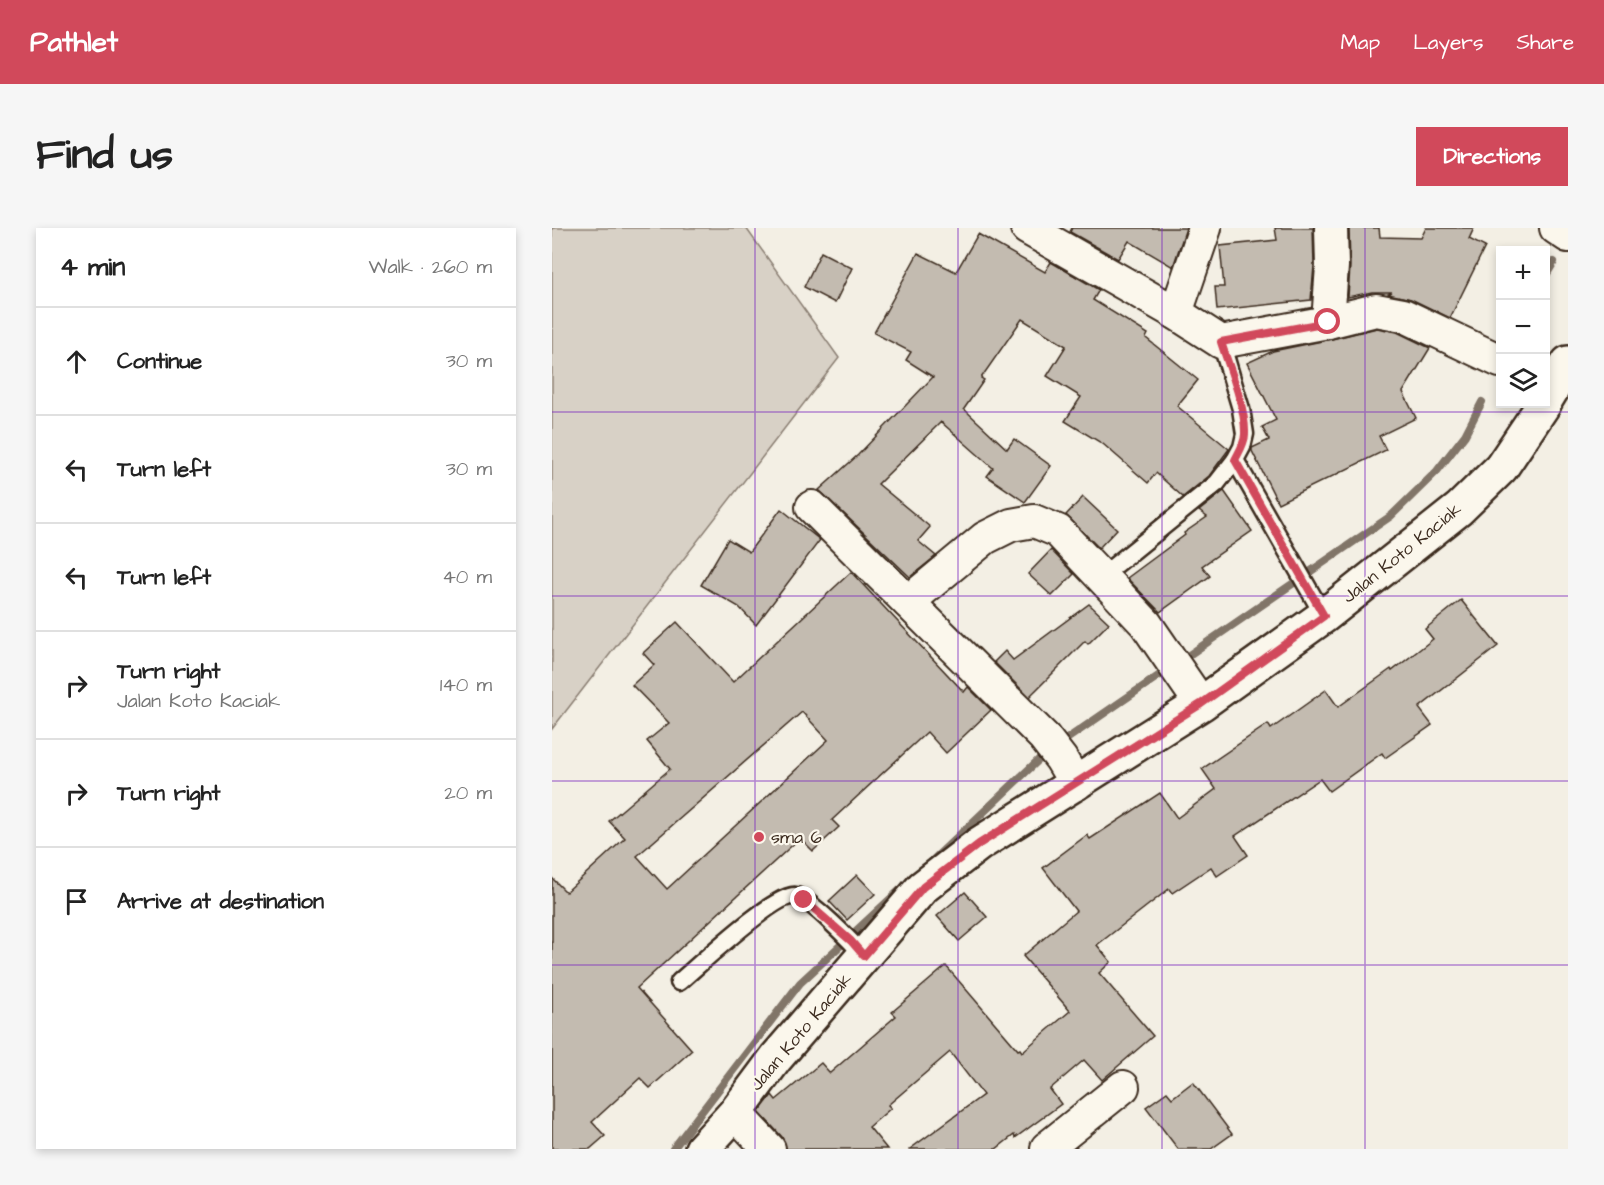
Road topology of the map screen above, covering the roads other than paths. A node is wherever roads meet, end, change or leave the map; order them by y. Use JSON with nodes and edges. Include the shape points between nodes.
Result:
{"nodes":[{"id":1,"x":1027,"y":228,"type":"edge"},
{"id":2,"x":1205,"y":228,"type":"edge"},
{"id":3,"x":1331,"y":228,"type":"edge"},
{"id":4,"x":1556,"y":228,"type":"edge"},
{"id":5,"x":1568,"y":236,"type":"edge"},
{"id":6,"x":1176,"y":313,"type":"junction"},
{"id":7,"x":1328,"y":322,"type":"junction"},
{"id":8,"x":1221,"y":342,"type":"junction"},
{"id":9,"x":1496,"y":359,"type":"edge"},
{"id":10,"x":1551,"y":387,"type":"edge"},
{"id":11,"x":1235,"y":460,"type":"junction"},
{"id":12,"x":812,"y":507,"type":"dead end"},
{"id":13,"x":1102,"y":576,"type":"junction"},
{"id":14,"x":908,"y":602,"type":"junction"},
{"id":15,"x":1318,"y":607,"type":"junction"},
{"id":16,"x":1197,"y":697,"type":"junction"},
{"id":17,"x":1060,"y":760,"type":"junction"},
{"id":18,"x":853,"y":944,"type":"junction"},
{"id":19,"x":679,"y":982,"type":"dead end"},
{"id":20,"x":1123,"y":1087,"type":"dead end"},
{"id":21,"x":735,"y":1113,"type":"junction"},
{"id":22,"x":702,"y":1149,"type":"edge"},
{"id":23,"x":769,"y":1149,"type":"edge"},
{"id":24,"x":1047,"y":1149,"type":"edge"}],
"edges":[{"from":1,"to":6,"type":"street"},
{"from":2,"to":6,"type":"street"},
{"from":3,"to":7,"type":"street"},
{"from":4,"to":5,"type":"street"},
{"from":6,"to":8,"type":"street"},
{"from":7,"to":8,"type":"street"},
{"from":7,"to":9,"type":"street","via":[[1385,311],[1402,315]]},
{"from":8,"to":11,"type":"lane","via":[[1245,434]]},
{"from":10,"to":15,"type":"street","name":"Jalan Koto Kaciak","via":[[1501,468],[1459,509]]},
{"from":11,"to":13,"type":"lane","via":[[1217,483]]},
{"from":11,"to":15,"type":"lane"},
{"from":12,"to":14,"type":"street"},
{"from":13,"to":14,"type":"street","via":[[1058,531],[1034,521],[1011,525],[985,538]]},
{"from":13,"to":16,"type":"street","via":[[1146,624]]},
{"from":14,"to":17,"type":"street"},
{"from":15,"to":16,"type":"street","name":"Jalan Koto Kaciak"},
{"from":16,"to":17,"type":"street","name":"Jalan Koto Kaciak"},
{"from":17,"to":18,"type":"street","name":"Jalan Koto Kaciak","via":[[979,844]]},
{"from":18,"to":19,"type":"lane","via":[[794,895],[781,898],[756,916]]},
{"from":18,"to":21,"type":"street","name":"Jalan Koto Kaciak"},
{"from":20,"to":24,"type":"street"},
{"from":21,"to":22,"type":"street","name":"Jalan Koto Kaciak"},
{"from":21,"to":23,"type":"street"}]}
